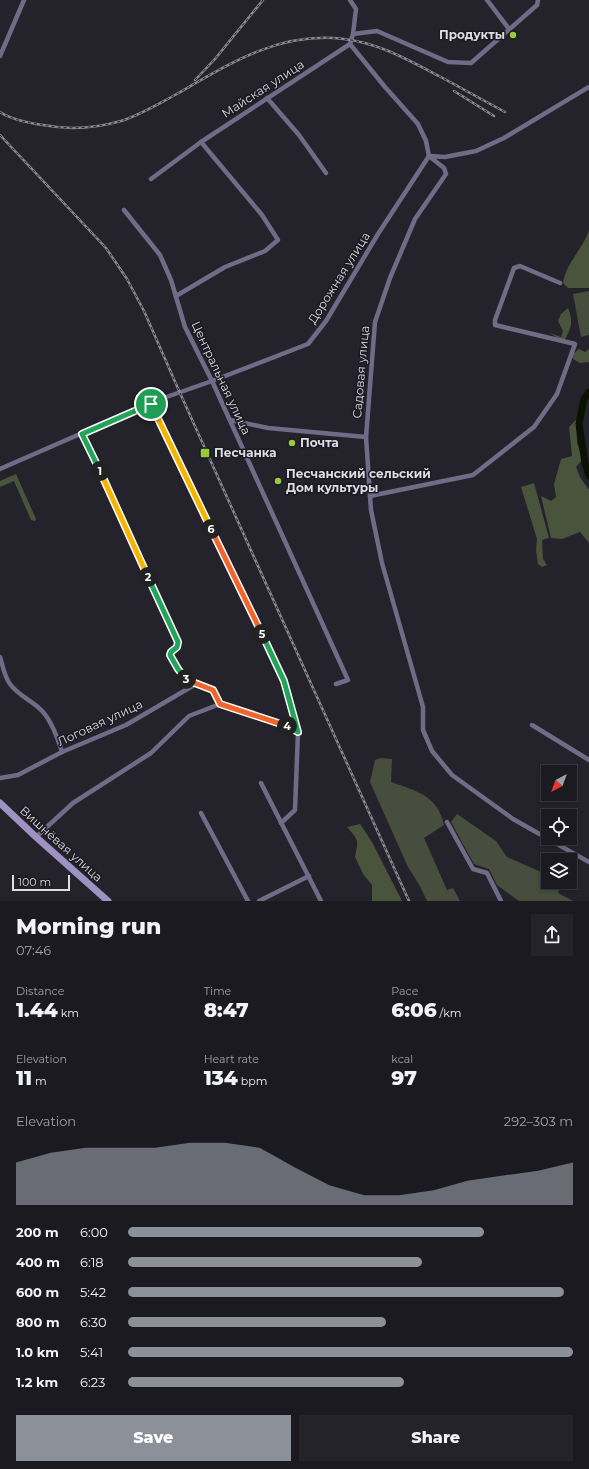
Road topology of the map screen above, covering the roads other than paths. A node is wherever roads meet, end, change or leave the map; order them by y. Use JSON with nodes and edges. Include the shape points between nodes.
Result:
{"nodes":[{"id":1,"x":24,"y":0,"type":"edge"},
{"id":2,"x":350,"y":0,"type":"edge"},
{"id":3,"x":487,"y":0,"type":"edge"},
{"id":4,"x":538,"y":0,"type":"edge"},
{"id":5,"x":509,"y":29,"type":"junction"},
{"id":6,"x":353,"y":34,"type":"junction"},
{"id":7,"x":350,"y":44,"type":"junction"},
{"id":8,"x":0,"y":56,"type":"edge"},
{"id":9,"x":589,"y":87,"type":"edge"},
{"id":10,"x":267,"y":98,"type":"junction"},
{"id":11,"x":201,"y":142,"type":"junction"},
{"id":12,"x":429,"y":156,"type":"junction"},
{"id":13,"x":326,"y":174,"type":"dead end"},
{"id":14,"x":151,"y":179,"type":"dead end"},
{"id":15,"x":124,"y":210,"type":"dead end"},
{"id":16,"x":560,"y":283,"type":"dead end"},
{"id":17,"x":176,"y":296,"type":"junction"},
{"id":18,"x":212,"y":381,"type":"junction"},
{"id":19,"x":151,"y":404,"type":"junction"},
{"id":20,"x":230,"y":420,"type":"junction"},
{"id":21,"x":82,"y":434,"type":"junction"},
{"id":22,"x":366,"y":437,"type":"junction"},
{"id":23,"x":0,"y":469,"type":"edge"},
{"id":24,"x":370,"y":496,"type":"junction"},
{"id":25,"x":0,"y":657,"type":"edge"},
{"id":26,"x":196,"y":684,"type":"junction"},
{"id":27,"x":336,"y":684,"type":"dead end"},
{"id":28,"x":220,"y":704,"type":"junction"},
{"id":29,"x":295,"y":722,"type":"junction"},
{"id":30,"x":286,"y":725,"type":"junction"},
{"id":31,"x":532,"y":725,"type":"dead end"},
{"id":32,"x":298,"y":732,"type":"junction"},
{"id":33,"x":62,"y":752,"type":"junction"},
{"id":34,"x":589,"y":760,"type":"edge"},
{"id":35,"x":0,"y":778,"type":"edge"},
{"id":36,"x":261,"y":783,"type":"dead end"},
{"id":37,"x":0,"y":803,"type":"edge"},
{"id":38,"x":201,"y":813,"type":"dead end"},
{"id":39,"x":447,"y":822,"type":"dead end"},
{"id":40,"x":281,"y":823,"type":"junction"},
{"id":41,"x":36,"y":837,"type":"junction"},
{"id":42,"x":589,"y":862,"type":"edge"},
{"id":43,"x":309,"y":876,"type":"junction"},
{"id":44,"x":108,"y":901,"type":"edge"},
{"id":45,"x":248,"y":901,"type":"edge"},
{"id":46,"x":259,"y":901,"type":"edge"},
{"id":47,"x":321,"y":901,"type":"edge"},
{"id":48,"x":501,"y":901,"type":"edge"}],
"edges":[{"from":1,"to":8,"type":"street"},
{"from":2,"to":6,"type":"street","via":[[356,9]]},
{"from":3,"to":5,"type":"street"},
{"from":4,"to":5,"type":"street","via":[[537,5]]},
{"from":5,"to":6,"type":"street","via":[[471,63],[448,62],[377,31]]},
{"from":6,"to":7,"type":"street"},
{"from":7,"to":10,"type":"street","name":"Майская улица"},
{"from":7,"to":12,"type":"street","via":[[418,124],[426,141]]},
{"from":9,"to":12,"type":"street","via":[[504,138],[476,151],[445,157]]},
{"from":10,"to":11,"type":"street","name":"Майская улица"},
{"from":10,"to":13,"type":"street","via":[[299,135]]},
{"from":11,"to":14,"type":"street","name":"Майская улица"},
{"from":11,"to":17,"type":"street","via":[[262,215],[278,240],[266,251],[225,267]]},
{"from":12,"to":18,"type":"street","name":"Дорожная улица","via":[[326,321],[308,344]]},
{"from":12,"to":22,"type":"street","name":"Садовая улица","via":[[444,168],[446,174],[415,219],[375,322]]},
{"from":15,"to":17,"type":"street","name":"Центральная улица","via":[[160,255]]},
{"from":16,"to":24,"type":"street","via":[[520,266],[514,268],[495,320],[495,326],[575,344],[556,394],[534,427],[473,475]]},
{"from":17,"to":18,"type":"street","name":"Центральная улица","via":[[185,327]]},
{"from":18,"to":19,"type":"street","name":"Дорожная улица"},
{"from":18,"to":20,"type":"street","name":"Центральная улица"},
{"from":19,"to":21,"type":"street","name":"Дорожная улица"},
{"from":19,"to":29,"type":"street","via":[[284,681]]},
{"from":20,"to":22,"type":"street","via":[[268,428]]},
{"from":20,"to":27,"type":"street","name":"Центральная улица","via":[[348,680]]},
{"from":21,"to":23,"type":"street","name":"Дорожная улица"},
{"from":21,"to":26,"type":"street","via":[[178,642],[170,655],[187,680]]},
{"from":22,"to":24,"type":"street","name":"Садовая улица"},
{"from":24,"to":42,"type":"street","name":"Садовая улица","via":[[382,563],[423,707],[423,730],[432,751],[452,775],[513,818]]},
{"from":25,"to":33,"type":"street","via":[[10,684],[41,709],[56,734]]},
{"from":26,"to":28,"type":"street","via":[[213,690]]},
{"from":26,"to":33,"type":"street","name":"Логовая улица","via":[[126,725]]},
{"from":28,"to":30,"type":"street"},
{"from":28,"to":41,"type":"street","via":[[189,716],[151,753],[73,803]]},
{"from":29,"to":30,"type":"street"},
{"from":29,"to":32,"type":"street"},
{"from":30,"to":32,"type":"street"},
{"from":31,"to":34,"type":"street"},
{"from":32,"to":40,"type":"street","via":[[295,810]]},
{"from":33,"to":35,"type":"street","name":"Логовая улица","via":[[18,775]]},
{"from":36,"to":40,"type":"street"},
{"from":37,"to":41,"type":"street","name":"Вишнёвая улица"},
{"from":38,"to":45,"type":"street"},
{"from":39,"to":48,"type":"street","via":[[473,869],[487,873]]},
{"from":40,"to":43,"type":"street"},
{"from":41,"to":44,"type":"street","name":"Вишнёвая улица"},
{"from":43,"to":46,"type":"street"},
{"from":43,"to":47,"type":"street"}]}
